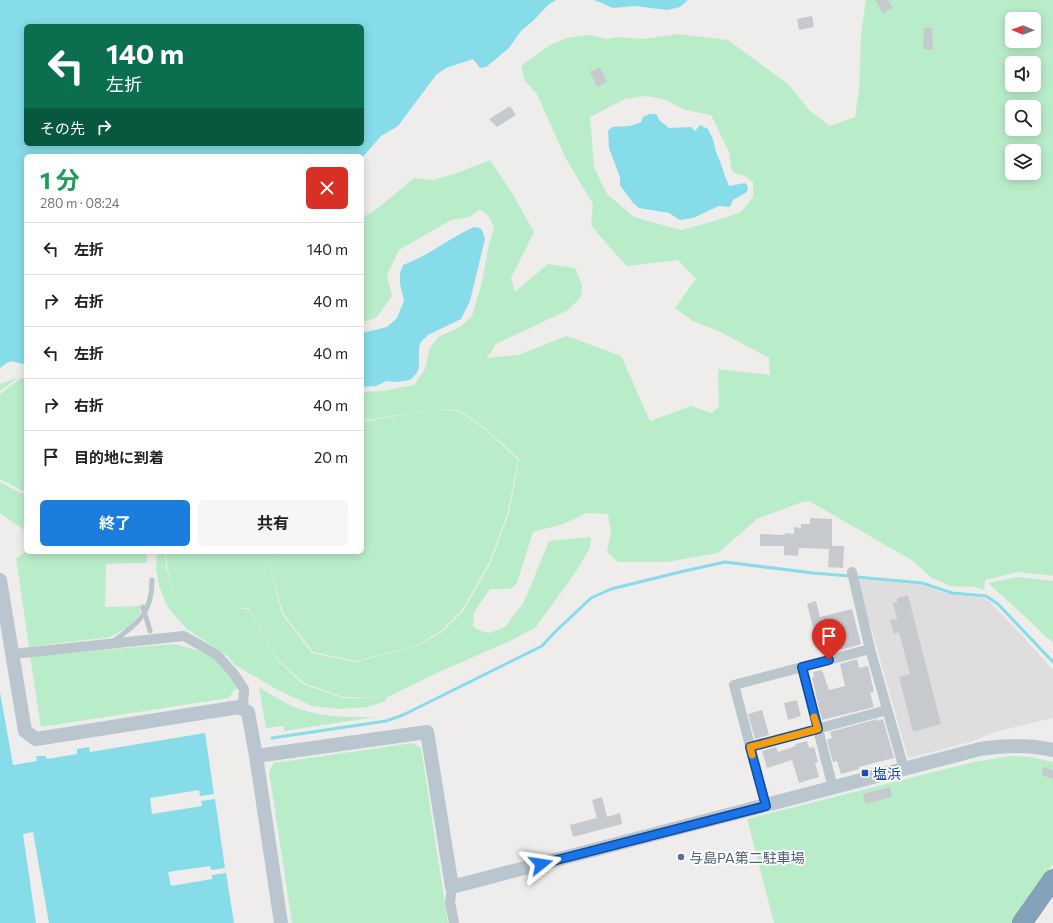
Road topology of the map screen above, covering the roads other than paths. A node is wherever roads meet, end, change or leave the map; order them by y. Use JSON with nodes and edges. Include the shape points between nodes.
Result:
{"nodes":[{"id":1,"x":853,"y":575,"type":"dead end"},
{"id":2,"x":0,"y":580,"type":"edge"},
{"id":3,"x":152,"y":580,"type":"dead end"},
{"id":4,"x":143,"y":607,"type":"dead end"},
{"id":5,"x":145,"y":613,"type":"junction"},
{"id":6,"x":150,"y":631,"type":"dead end"},
{"id":7,"x":111,"y":643,"type":"junction"},
{"id":8,"x":870,"y":649,"type":"junction"},
{"id":9,"x":13,"y":654,"type":"junction"},
{"id":10,"x":802,"y":667,"type":"junction"},
{"id":11,"x":243,"y":709,"type":"junction"},
{"id":12,"x":887,"y":710,"type":"junction"},
{"id":13,"x":818,"y":729,"type":"junction"},
{"id":14,"x":750,"y":747,"type":"junction"},
{"id":15,"x":1053,"y":750,"type":"edge"},
{"id":16,"x":256,"y":756,"type":"junction"},
{"id":17,"x":904,"y":769,"type":"junction"},
{"id":18,"x":833,"y":788,"type":"junction"},
{"id":19,"x":766,"y":806,"type":"junction"},
{"id":20,"x":1053,"y":879,"type":"edge"},
{"id":21,"x":452,"y":887,"type":"junction"},
{"id":22,"x":281,"y":923,"type":"edge"},
{"id":23,"x":454,"y":923,"type":"edge"},
{"id":24,"x":1022,"y":923,"type":"edge"}],
"edges":[{"from":1,"to":8,"type":"street"},
{"from":2,"to":9,"type":"street"},
{"from":3,"to":5,"type":"lane","via":[[152,594]]},
{"from":4,"to":5,"type":"lane"},
{"from":5,"to":6,"type":"lane"},
{"from":5,"to":7,"type":"lane"},
{"from":7,"to":9,"type":"street"},
{"from":7,"to":11,"type":"street","via":[[184,636],[217,655],[234,674],[244,689]]},
{"from":8,"to":10,"type":"street"},
{"from":8,"to":12,"type":"street"},
{"from":9,"to":11,"type":"street","via":[[24,731],[36,739],[239,707]]},
{"from":10,"to":13,"type":"street"},
{"from":10,"to":14,"type":"street","via":[[734,685]]},
{"from":11,"to":16,"type":"street","via":[[248,712]]},
{"from":12,"to":13,"type":"street"},
{"from":12,"to":17,"type":"street"},
{"from":13,"to":14,"type":"street"},
{"from":13,"to":18,"type":"street"},
{"from":14,"to":19,"type":"street"},
{"from":15,"to":17,"type":"street","via":[[1024,745],[993,747]]},
{"from":16,"to":21,"type":"street","via":[[427,732]]},
{"from":16,"to":22,"type":"street"},
{"from":17,"to":18,"type":"street"},
{"from":18,"to":19,"type":"street"},
{"from":19,"to":21,"type":"street"},
{"from":20,"to":24,"type":"highway"},
{"from":21,"to":23,"type":"street","via":[[450,902]]}]}
